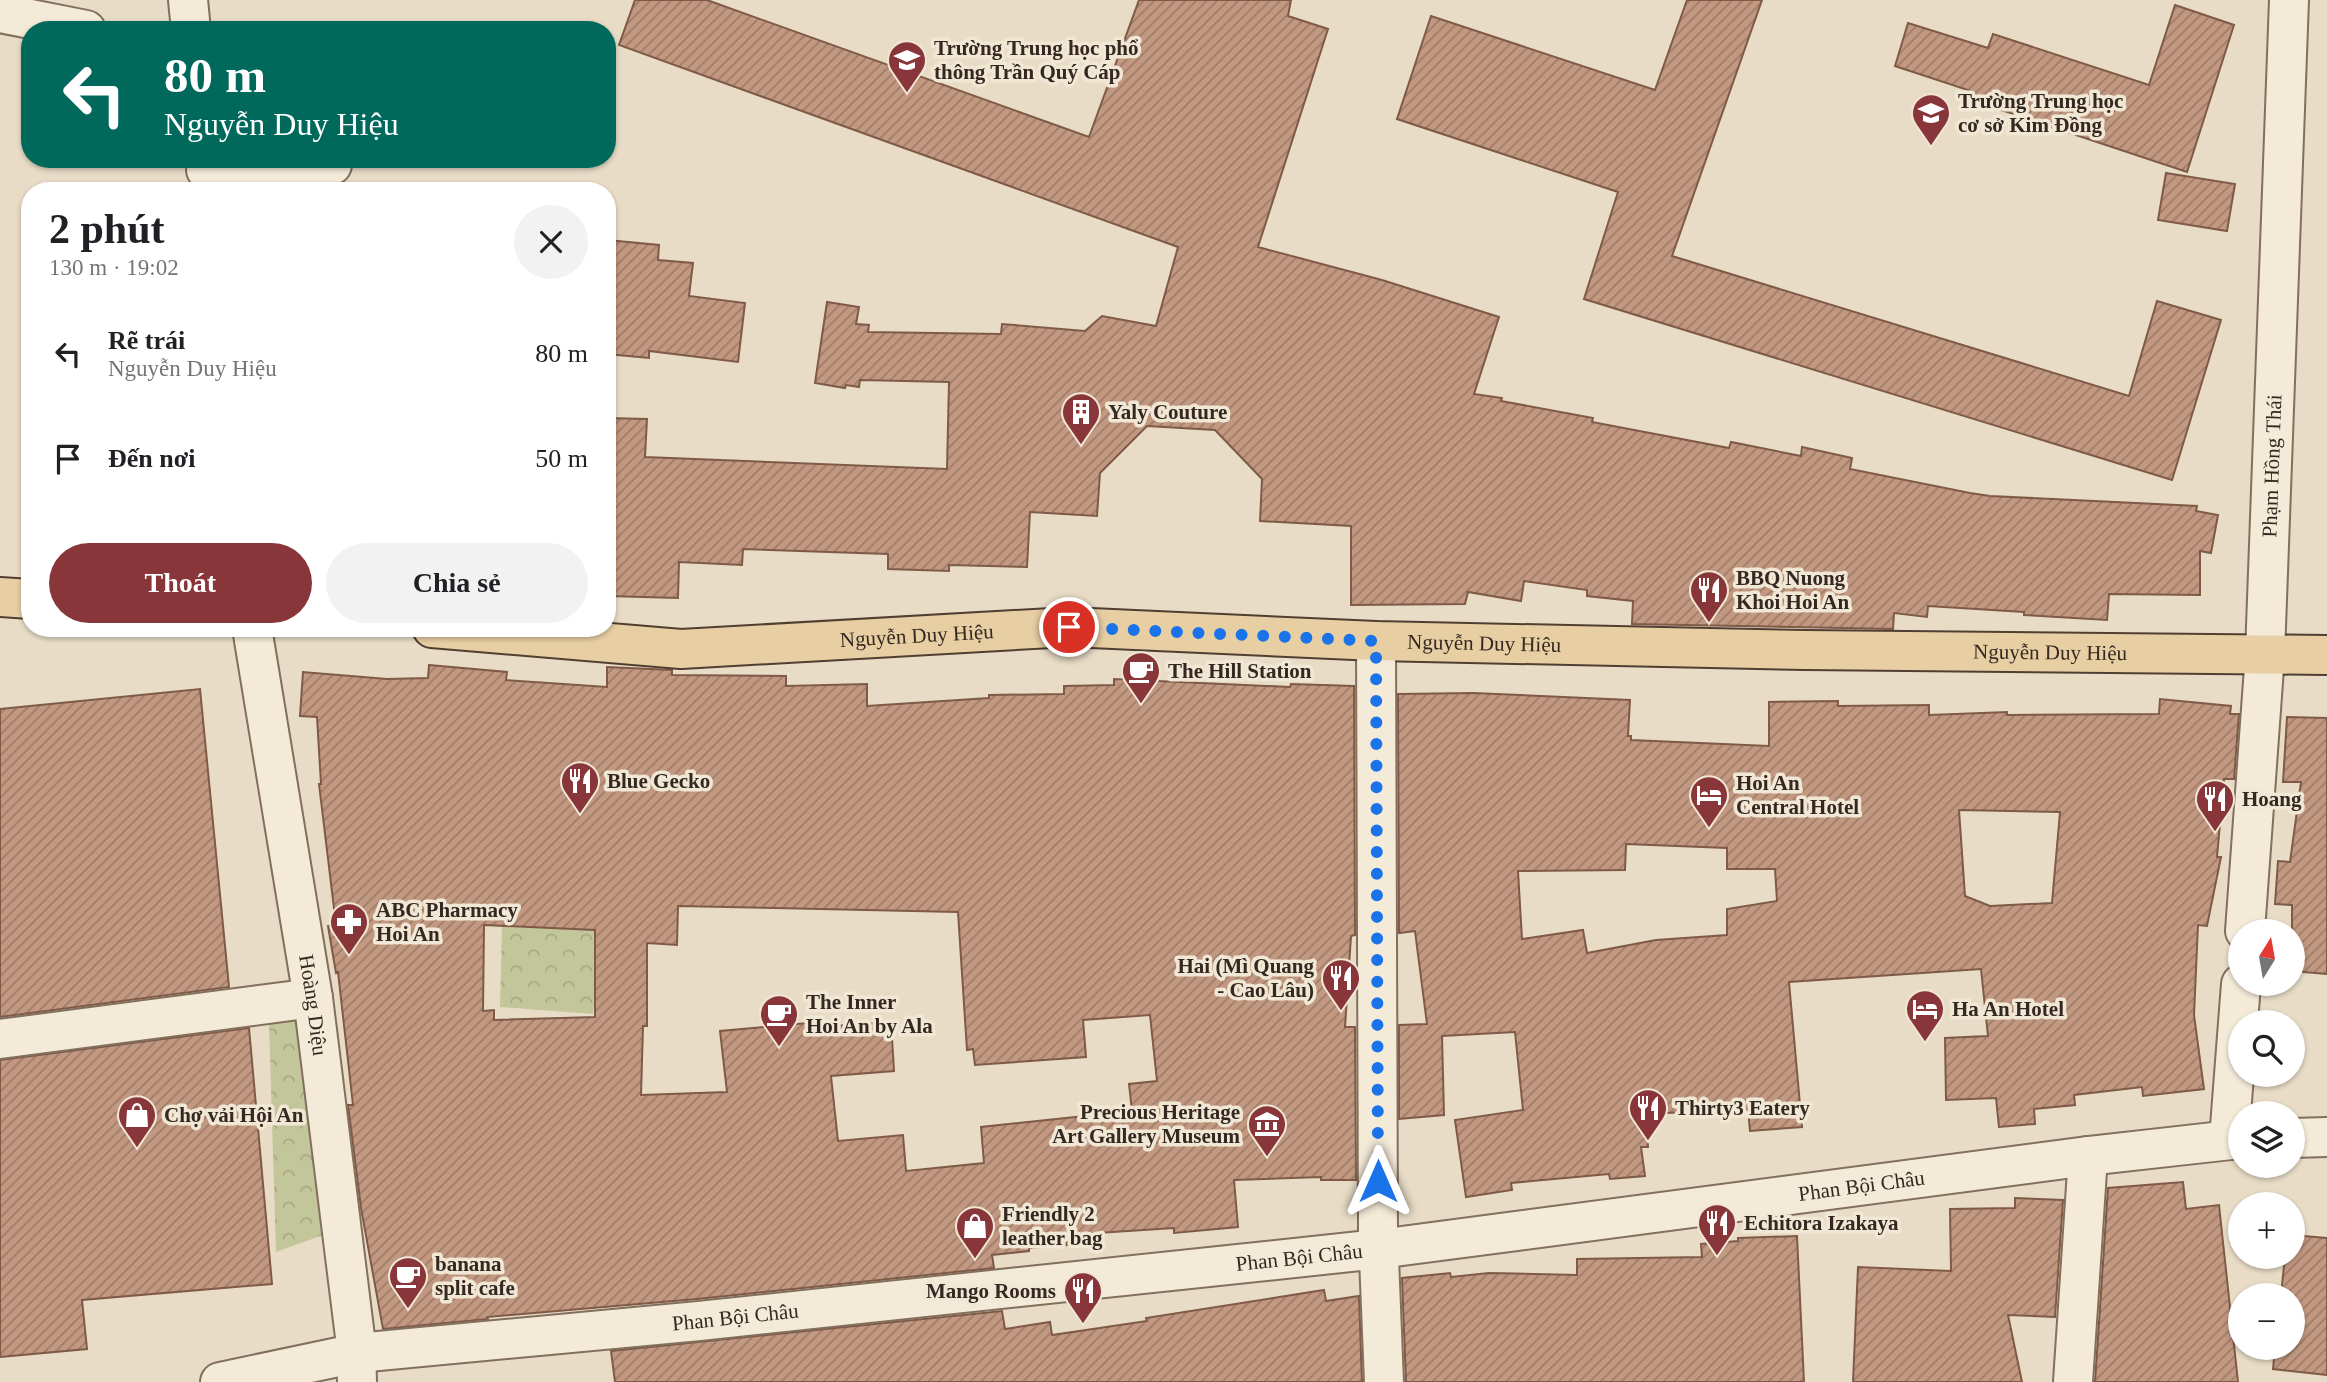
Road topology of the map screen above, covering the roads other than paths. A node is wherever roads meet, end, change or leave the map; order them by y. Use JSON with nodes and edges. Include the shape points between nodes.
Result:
{"nodes":[{"id":1,"x":188,"y":0,"type":"edge"},
{"id":2,"x":2289,"y":0,"type":"edge"},
{"id":3,"x":0,"y":13,"type":"edge"},
{"id":4,"x":40,"y":21,"type":"edge"},
{"id":5,"x":190,"y":21,"type":"edge"},
{"id":6,"x":276,"y":168,"type":"edge"},
{"id":7,"x":207,"y":173,"type":"edge"},
{"id":8,"x":0,"y":597,"type":"edge"},
{"id":9,"x":21,"y":598,"type":"edge"},
{"id":10,"x":253,"y":637,"type":"edge"},
{"id":11,"x":539,"y":637,"type":"edge"},
{"id":12,"x":1376,"y":641,"type":"junction"},
{"id":13,"x":2265,"y":654,"type":"junction"},
{"id":14,"x":2327,"y":655,"type":"edge"},
{"id":15,"x":2246,"y":919,"type":"edge"},
{"id":16,"x":2241,"y":996,"type":"edge"},
{"id":17,"x":313,"y":998,"type":"junction"},
{"id":18,"x":0,"y":1039,"type":"edge"},
{"id":19,"x":2236,"y":1101,"type":"edge"},
{"id":20,"x":2305,"y":1138,"type":"edge"},
{"id":21,"x":2327,"y":1138,"type":"edge"},
{"id":22,"x":2228,"y":1141,"type":"edge"},
{"id":23,"x":2088,"y":1156,"type":"junction"},
{"id":24,"x":1379,"y":1249,"type":"junction"},
{"id":25,"x":357,"y":1368,"type":"edge"},
{"id":26,"x":220,"y":1382,"type":"edge"},
{"id":27,"x":1384,"y":1382,"type":"edge"},
{"id":28,"x":2073,"y":1382,"type":"edge"}],
"edges":[{"from":1,"to":5,"type":"street"},
{"from":2,"to":13,"type":"street","name":"Phạm Hồng Thái"},
{"from":3,"to":4,"type":"street"},
{"from":6,"to":7,"type":"street"},
{"from":8,"to":9,"type":"main road"},
{"from":10,"to":17,"type":"street","name":"Hoàng Diệu"},
{"from":11,"to":12,"type":"main road","name":"Nguyễn Duy Hiệu","via":[[681,649],[1069,627]]},
{"from":12,"to":13,"type":"main road","name":"Nguyễn Duy Hiệu"},
{"from":12,"to":24,"type":"street"},
{"from":13,"to":14,"type":"main road","name":"Nguyễn Duy Hiệu"},
{"from":13,"to":15,"type":"street","name":"Phạm Hồng Thái"},
{"from":16,"to":19,"type":"street"},
{"from":17,"to":18,"type":"street"},
{"from":17,"to":25,"type":"street","name":"Hoàng Diệu"},
{"from":20,"to":21,"type":"street"},
{"from":22,"to":23,"type":"street","name":"Phan Bội Châu"},
{"from":23,"to":24,"type":"street","name":"Phan Bội Châu"},
{"from":23,"to":28,"type":"street"},
{"from":24,"to":25,"type":"street","name":"Phan Bội Châu","via":[[699,1321]]},
{"from":24,"to":27,"type":"street"},
{"from":25,"to":26,"type":"street","name":"Phan Bội Châu"}]}
